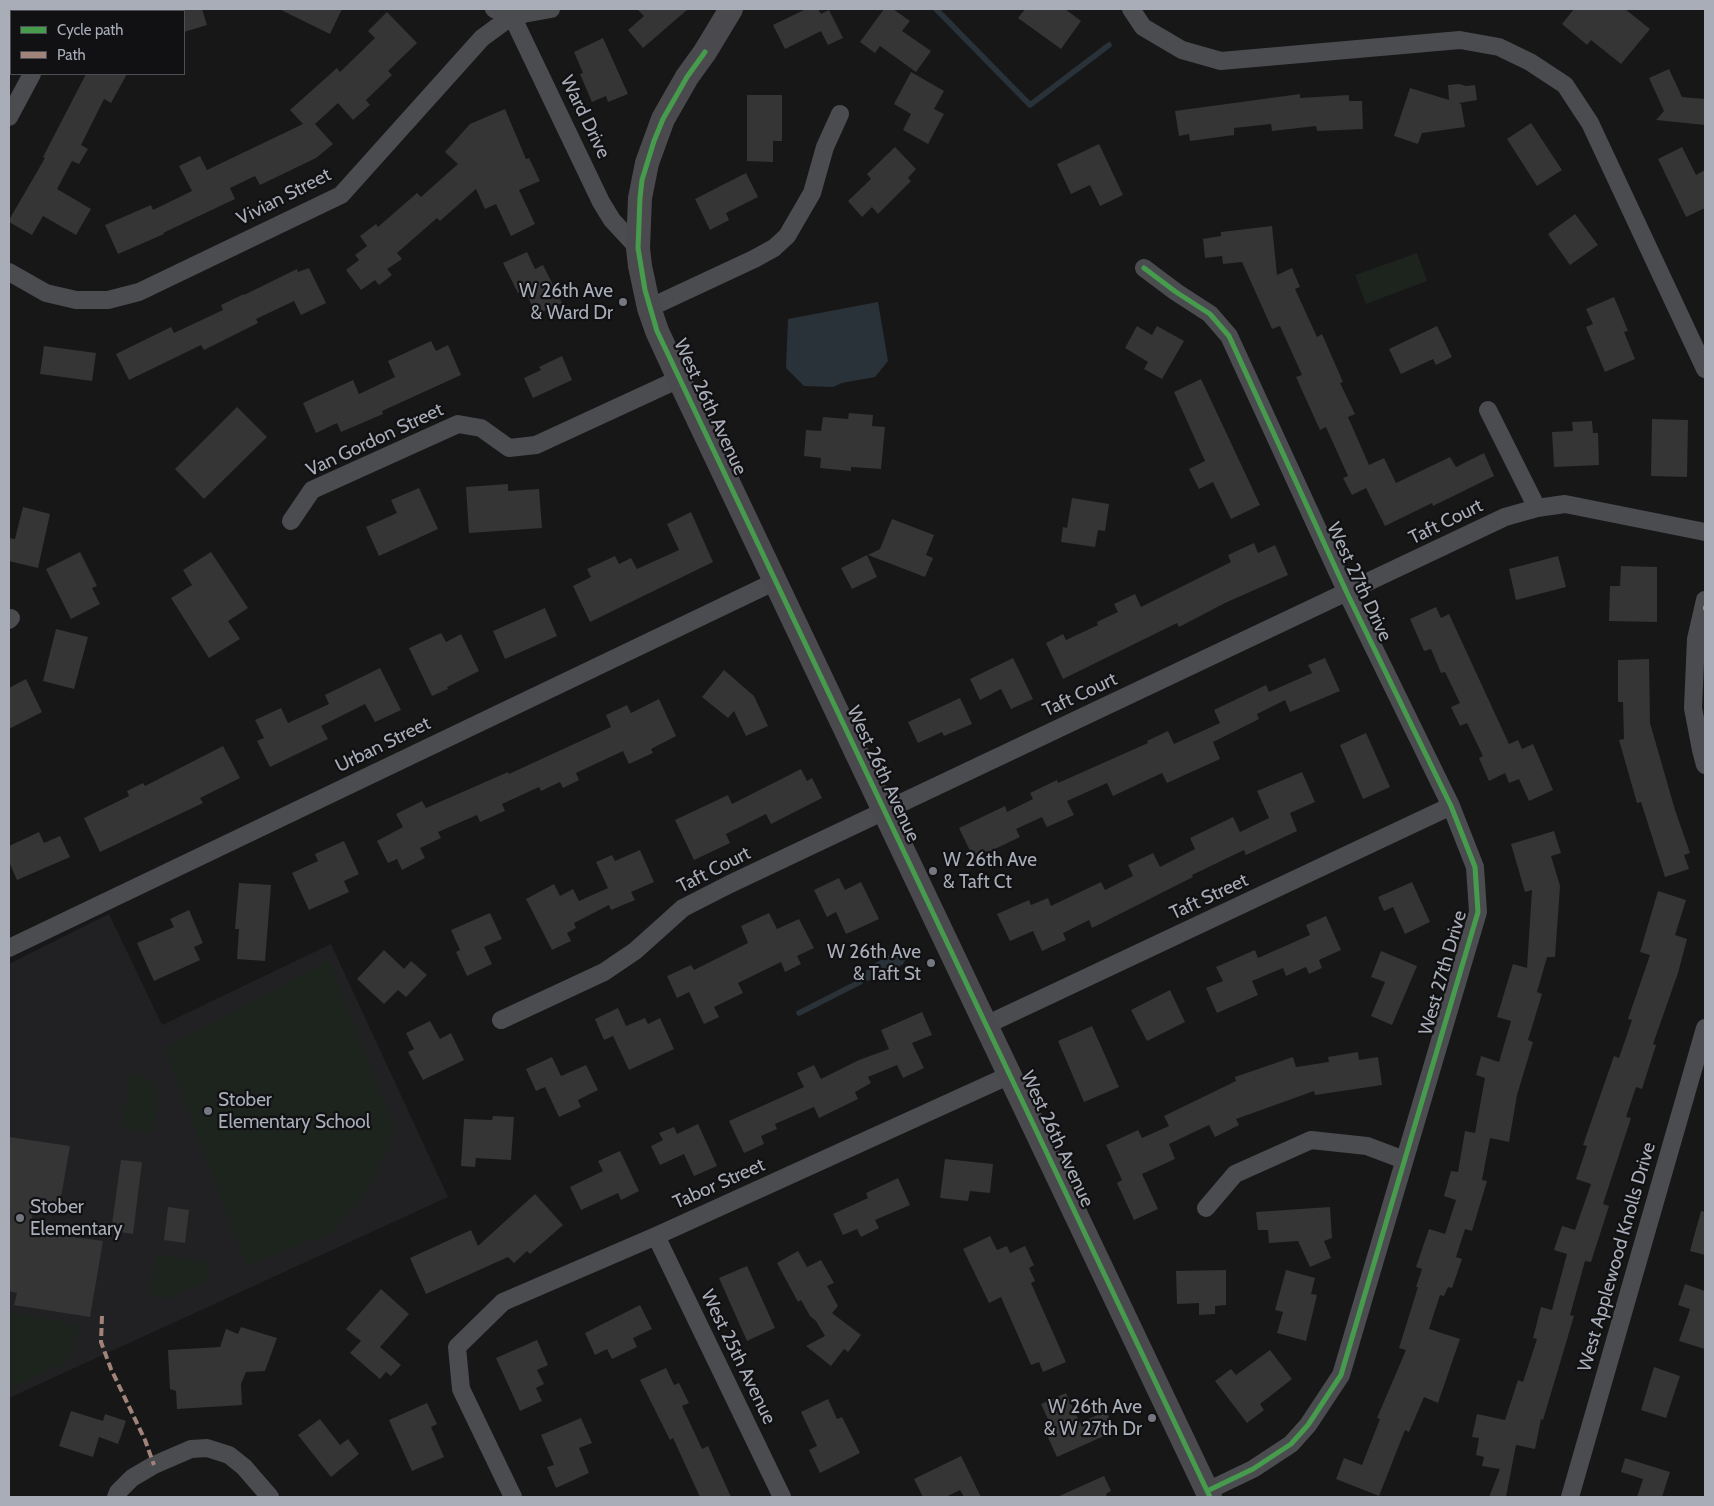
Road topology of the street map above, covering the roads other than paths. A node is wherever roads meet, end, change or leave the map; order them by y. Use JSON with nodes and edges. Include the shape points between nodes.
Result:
{"nodes":[{"id":1,"x":494,"y":9,"type":"edge"},
{"id":2,"x":551,"y":9,"type":"edge"},
{"id":3,"x":731,"y":9,"type":"edge"},
{"id":4,"x":1131,"y":9,"type":"edge"},
{"id":5,"x":512,"y":16,"type":"junction"},
{"id":6,"x":31,"y":75,"type":"edge"},
{"id":7,"x":840,"y":114,"type":"dead end"},
{"id":8,"x":9,"y":117,"type":"edge"},
{"id":9,"x":638,"y":248,"type":"junction"},
{"id":10,"x":1144,"y":268,"type":"dead end"},
{"id":11,"x":9,"y":272,"type":"edge"},
{"id":12,"x":649,"y":308,"type":"junction"},
{"id":13,"x":1705,"y":369,"type":"edge"},
{"id":14,"x":679,"y":379,"type":"junction"},
{"id":15,"x":1488,"y":410,"type":"dead end"},
{"id":16,"x":1537,"y":508,"type":"junction"},
{"id":17,"x":291,"y":521,"type":"dead end"},
{"id":18,"x":1705,"y":532,"type":"edge"},
{"id":19,"x":776,"y":581,"type":"junction"},
{"id":20,"x":1347,"y":593,"type":"junction"},
{"id":21,"x":1705,"y":600,"type":"edge"},
{"id":22,"x":1705,"y":765,"type":"edge"},
{"id":23,"x":1451,"y":806,"type":"junction"},
{"id":24,"x":884,"y":811,"type":"junction"},
{"id":25,"x":9,"y":948,"type":"edge"},
{"id":26,"x":501,"y":1020,"type":"dead end"},
{"id":27,"x":986,"y":1026,"type":"junction"},
{"id":28,"x":1705,"y":1028,"type":"edge"},
{"id":29,"x":1010,"y":1075,"type":"junction"},
{"id":30,"x":1404,"y":1160,"type":"junction"},
{"id":31,"x":1206,"y":1208,"type":"dead end"},
{"id":32,"x":656,"y":1236,"type":"junction"},
{"id":33,"x":1208,"y":1494,"type":"edge"},
{"id":34,"x":116,"y":1497,"type":"edge"},
{"id":35,"x":270,"y":1497,"type":"edge"},
{"id":36,"x":513,"y":1497,"type":"edge"},
{"id":37,"x":782,"y":1497,"type":"edge"},
{"id":38,"x":1570,"y":1497,"type":"edge"}],
"edges":[{"from":1,"to":5,"type":"street"},
{"from":2,"to":5,"type":"street","name":"Vivian Street"},
{"from":3,"to":9,"type":"street","name":"West 26th Avenue","via":[[673,100],[654,141],[642,180]]},
{"from":4,"to":13,"type":"street","via":[[1143,27],[1182,50],[1221,60],[1460,40],[1499,47],[1530,62],[1565,84],[1590,123]]},
{"from":5,"to":9,"type":"street","name":"Ward Drive","via":[[602,202],[612,220]]},
{"from":5,"to":11,"type":"street","name":"Vivian Street","via":[[482,38],[341,195],[138,292],[108,300],[76,300],[46,292]]},
{"from":6,"to":8,"type":"street"},
{"from":7,"to":12,"type":"street","via":[[825,147],[812,192],[787,236],[754,259]]},
{"from":9,"to":12,"type":"street","name":"West 26th Avenue"},
{"from":10,"to":20,"type":"street","name":"West 27th Drive","via":[[1210,314],[1229,336]]},
{"from":12,"to":14,"type":"street","name":"West 26th Avenue"},
{"from":14,"to":17,"type":"street","name":"Van Gordon Street","via":[[536,445],[509,448],[480,428],[458,424],[312,490]]},
{"from":14,"to":19,"type":"street","name":"West 26th Avenue"},
{"from":15,"to":16,"type":"street"},
{"from":16,"to":18,"type":"street","name":"Taft Court","via":[[1565,504]]},
{"from":16,"to":20,"type":"street","name":"Taft Court","via":[[1505,517]]},
{"from":19,"to":24,"type":"street","name":"West 26th Avenue"},
{"from":19,"to":25,"type":"street","name":"Urban Street"},
{"from":20,"to":23,"type":"street","name":"West 27th Drive"},
{"from":20,"to":24,"type":"street","name":"Taft Court"},
{"from":21,"to":22,"type":"street","via":[[1696,639],[1693,708]]},
{"from":23,"to":27,"type":"street","name":"Taft Street"},
{"from":23,"to":30,"type":"street","name":"West 27th Drive","via":[[1475,868],[1478,912]]},
{"from":24,"to":26,"type":"street","name":"Taft Court","via":[[683,908],[635,951],[604,972]]},
{"from":24,"to":27,"type":"street","name":"West 26th Avenue"},
{"from":27,"to":29,"type":"street","name":"West 26th Avenue"},
{"from":28,"to":38,"type":"street","name":"West Applewood Knolls Drive"},
{"from":29,"to":32,"type":"street","name":"Tabor Street"},
{"from":29,"to":33,"type":"street","name":"West 26th Avenue"},
{"from":30,"to":31,"type":"street","via":[[1367,1146],[1311,1140],[1236,1174]]},
{"from":30,"to":33,"type":"street","name":"West 27th Drive","via":[[1341,1375],[1308,1425],[1291,1444]]},
{"from":32,"to":36,"type":"street","name":"Tabor Street","via":[[503,1302],[457,1347],[461,1388]]},
{"from":32,"to":37,"type":"street","name":"West 25th Avenue"},
{"from":34,"to":35,"type":"street","via":[[132,1478],[154,1465],[191,1449],[207,1448],[229,1455]]}]}
